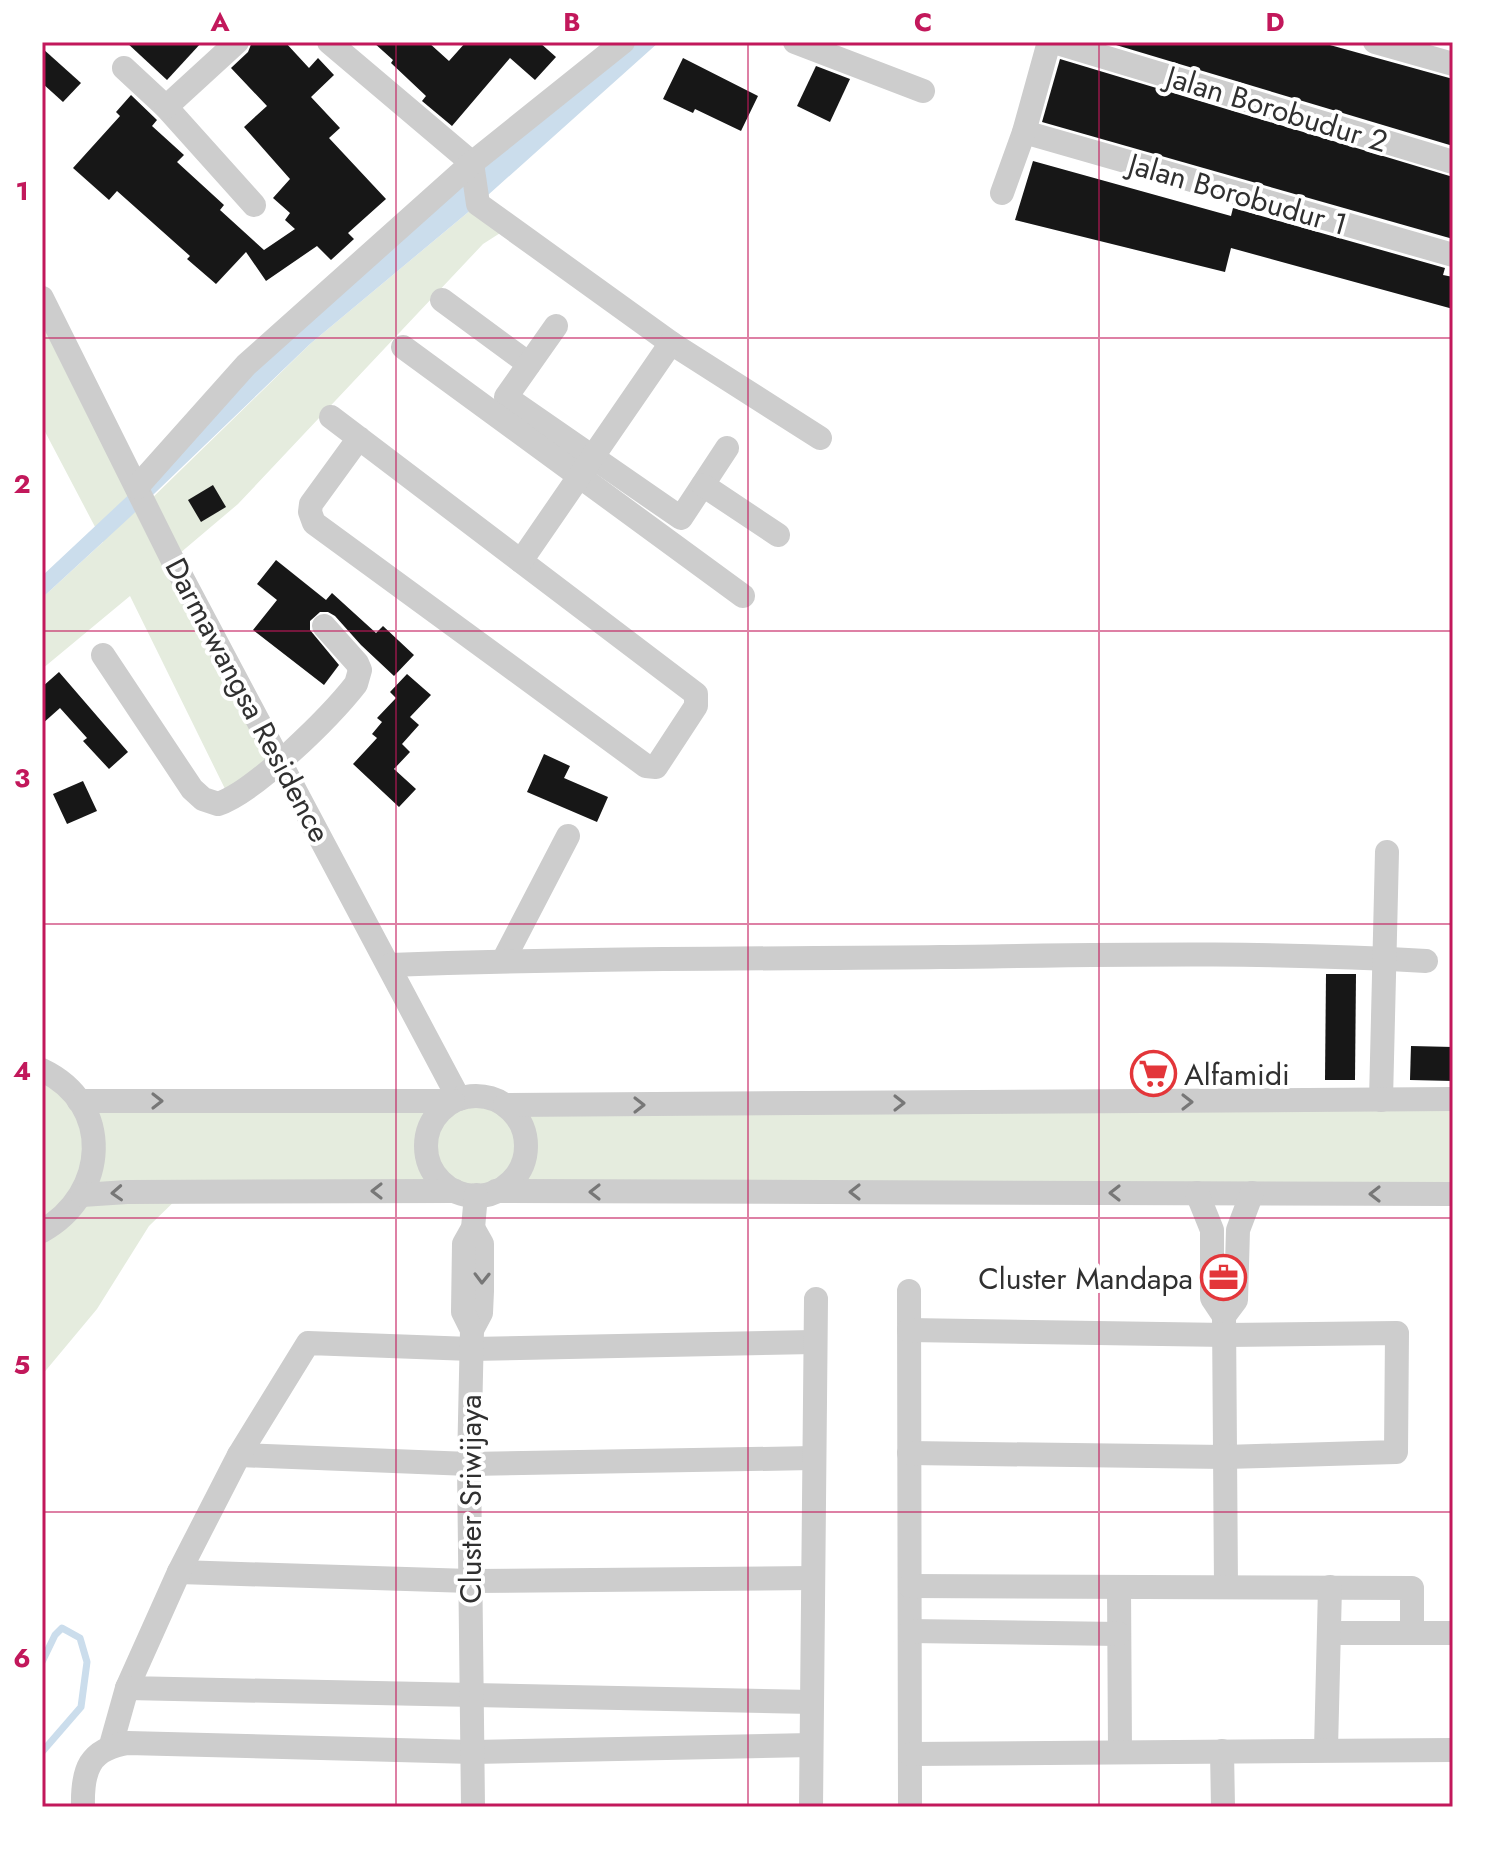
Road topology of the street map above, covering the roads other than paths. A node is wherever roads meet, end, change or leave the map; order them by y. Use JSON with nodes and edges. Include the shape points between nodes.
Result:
{"nodes":[{"id":1,"x":237,"y":42,"type":"edge"},
{"id":2,"x":329,"y":42,"type":"edge"},
{"id":3,"x":623,"y":42,"type":"edge"},
{"id":4,"x":795,"y":42,"type":"edge"},
{"id":5,"x":1052,"y":42,"type":"edge"},
{"id":6,"x":1375,"y":42,"type":"edge"},
{"id":7,"x":1453,"y":64,"type":"edge"},
{"id":8,"x":124,"y":68,"type":"dead end"},
{"id":9,"x":923,"y":91,"type":"dead end"},
{"id":10,"x":166,"y":107,"type":"junction"},
{"id":11,"x":1024,"y":132,"type":"junction"},
{"id":12,"x":1453,"y":162,"type":"edge"},
{"id":13,"x":472,"y":163,"type":"junction"},
{"id":14,"x":1002,"y":193,"type":"dead end"},
{"id":15,"x":254,"y":205,"type":"dead end"},
{"id":16,"x":1453,"y":255,"type":"edge"},
{"id":17,"x":42,"y":298,"type":"edge"},
{"id":18,"x":442,"y":300,"type":"dead end"},
{"id":19,"x":556,"y":326,"type":"dead end"},
{"id":20,"x":671,"y":343,"type":"junction"},
{"id":21,"x":403,"y":347,"type":"dead end"},
{"id":22,"x":529,"y":364,"type":"junction"},
{"id":23,"x":331,"y":417,"type":"dead end"},
{"id":24,"x":359,"y":438,"type":"junction"},
{"id":25,"x":820,"y":438,"type":"dead end"},
{"id":26,"x":727,"y":448,"type":"dead end"},
{"id":27,"x":586,"y":467,"type":"junction"},
{"id":28,"x":703,"y":485,"type":"junction"},
{"id":29,"x":137,"y":487,"type":"junction"},
{"id":30,"x":778,"y":535,"type":"dead end"},
{"id":31,"x":521,"y":561,"type":"junction"},
{"id":32,"x":743,"y":596,"type":"dead end"},
{"id":33,"x":324,"y":626,"type":"dead end"},
{"id":34,"x":103,"y":655,"type":"dead end"},
{"id":35,"x":279,"y":763,"type":"junction"},
{"id":36,"x":568,"y":836,"type":"dead end"},
{"id":37,"x":1387,"y":852,"type":"dead end"},
{"id":38,"x":1384,"y":959,"type":"junction"},
{"id":39,"x":503,"y":961,"type":"junction"},
{"id":40,"x":1426,"y":961,"type":"dead end"},
{"id":41,"x":390,"y":965,"type":"junction"},
{"id":42,"x":42,"y":1070,"type":"edge"},
{"id":43,"x":1453,"y":1099,"type":"edge"},
{"id":44,"x":456,"y":1100,"type":"junction"},
{"id":45,"x":1381,"y":1100,"type":"junction"},
{"id":46,"x":79,"y":1101,"type":"junction"},
{"id":47,"x":505,"y":1105,"type":"junction"},
{"id":48,"x":476,"y":1193,"type":"junction"},
{"id":49,"x":1197,"y":1193,"type":"junction"},
{"id":50,"x":1252,"y":1193,"type":"junction"},
{"id":51,"x":1453,"y":1194,"type":"edge"},
{"id":52,"x":82,"y":1195,"type":"junction"},
{"id":53,"x":1212,"y":1230,"type":"junction"},
{"id":54,"x":1238,"y":1230,"type":"junction"},
{"id":55,"x":42,"y":1231,"type":"edge"},
{"id":56,"x":909,"y":1291,"type":"dead end"},
{"id":57,"x":816,"y":1299,"type":"dead end"},
{"id":58,"x":1225,"y":1326,"type":"junction"},
{"id":59,"x":909,"y":1330,"type":"junction"},
{"id":60,"x":471,"y":1339,"type":"junction"},
{"id":61,"x":814,"y":1342,"type":"junction"},
{"id":62,"x":909,"y":1453,"type":"junction"},
{"id":63,"x":239,"y":1455,"type":"junction"},
{"id":64,"x":1225,"y":1457,"type":"junction"},
{"id":65,"x":813,"y":1458,"type":"junction"},
{"id":66,"x":469,"y":1464,"type":"junction"},
{"id":67,"x":179,"y":1572,"type":"junction"},
{"id":68,"x":813,"y":1578,"type":"junction"},
{"id":69,"x":470,"y":1581,"type":"junction"},
{"id":70,"x":910,"y":1586,"type":"junction"},
{"id":71,"x":1119,"y":1587,"type":"junction"},
{"id":72,"x":1226,"y":1587,"type":"junction"},
{"id":73,"x":1330,"y":1587,"type":"junction"},
{"id":74,"x":910,"y":1631,"type":"junction"},
{"id":75,"x":1329,"y":1633,"type":"junction"},
{"id":76,"x":1412,"y":1633,"type":"junction"},
{"id":77,"x":1453,"y":1633,"type":"edge"},
{"id":78,"x":1119,"y":1634,"type":"junction"},
{"id":79,"x":127,"y":1688,"type":"junction"},
{"id":80,"x":470,"y":1696,"type":"junction"},
{"id":81,"x":812,"y":1702,"type":"junction"},
{"id":82,"x":111,"y":1745,"type":"junction"},
{"id":83,"x":811,"y":1745,"type":"junction"},
{"id":84,"x":1326,"y":1749,"type":"junction"},
{"id":85,"x":1453,"y":1750,"type":"edge"},
{"id":86,"x":1222,"y":1751,"type":"junction"},
{"id":87,"x":473,"y":1752,"type":"junction"},
{"id":88,"x":1120,"y":1752,"type":"junction"},
{"id":89,"x":910,"y":1754,"type":"junction"},
{"id":90,"x":83,"y":1807,"type":"edge"},
{"id":91,"x":473,"y":1807,"type":"edge"},
{"id":92,"x":811,"y":1807,"type":"edge"},
{"id":93,"x":910,"y":1807,"type":"edge"},
{"id":94,"x":1223,"y":1807,"type":"edge"}],
"edges":[{"from":1,"to":10,"type":"street"},
{"from":2,"to":13,"type":"street"},
{"from":3,"to":13,"type":"street"},
{"from":4,"to":9,"type":"street"},
{"from":5,"to":11,"type":"street"},
{"from":5,"to":12,"type":"street","name":"Jalan Borobudur 2"},
{"from":6,"to":7,"type":"street"},
{"from":8,"to":10,"type":"street"},
{"from":10,"to":15,"type":"street"},
{"from":11,"to":14,"type":"street"},
{"from":11,"to":16,"type":"street","name":"Jalan Borobudur 1"},
{"from":13,"to":20,"type":"street","via":[[478,204]]},
{"from":13,"to":29,"type":"street","via":[[246,365]]},
{"from":17,"to":29,"type":"street","name":"Darmawangsa Residence"},
{"from":18,"to":22,"type":"street"},
{"from":19,"to":22,"type":"street"},
{"from":20,"to":25,"type":"street"},
{"from":20,"to":27,"type":"street"},
{"from":21,"to":27,"type":"street"},
{"from":22,"to":27,"type":"street","via":[[506,397]]},
{"from":23,"to":24,"type":"street"},
{"from":24,"to":31,"type":"street"},
{"from":24,"to":31,"type":"street","via":[[311,504],[314,523],[646,766],[656,767],[696,706],[696,694]]},
{"from":26,"to":28,"type":"street"},
{"from":27,"to":28,"type":"street","via":[[681,518]]},
{"from":27,"to":31,"type":"street"},
{"from":27,"to":32,"type":"street"},
{"from":28,"to":30,"type":"street"},
{"from":29,"to":35,"type":"street","name":"Darmawangsa Residence"},
{"from":33,"to":35,"type":"street","via":[[357,663],[359,677]]},
{"from":34,"to":35,"type":"street","via":[[197,796],[223,802]]},
{"from":35,"to":41,"type":"street","name":"Darmawangsa Residence"},
{"from":36,"to":39,"type":"street"},
{"from":37,"to":38,"type":"street"},
{"from":38,"to":39,"type":"street","via":[[1117,953]]},
{"from":38,"to":40,"type":"street"},
{"from":38,"to":45,"type":"street"},
{"from":39,"to":41,"type":"street"},
{"from":41,"to":44,"type":"street","name":"Darmawangsa Residence"},
{"from":42,"to":46,"type":"street"},
{"from":43,"to":45,"type":"street"},
{"from":46,"to":44,"type":"street","one_way":true},
{"from":44,"to":47,"type":"street","via":[[479,1096]]},
{"from":44,"to":48,"type":"street","via":[[429,1128],[426,1153],[436,1175]]},
{"from":47,"to":45,"type":"street","one_way":true},
{"from":46,"to":52,"type":"street","via":[[94,1145]]},
{"from":47,"to":48,"type":"street","via":[[522,1127],[521,1168],[513,1180]]},
{"from":49,"to":48,"type":"street","one_way":true},
{"from":48,"to":52,"type":"street","one_way":true},
{"from":48,"to":60,"type":"street","name":"Cluster Sriwijaya","via":[[473,1228],[464,1244],[463,1312]]},
{"from":49,"to":50,"type":"street"},
{"from":49,"to":53,"type":"street"},
{"from":51,"to":50,"type":"street","one_way":true},
{"from":50,"to":54,"type":"street"},
{"from":52,"to":55,"type":"street"},
{"from":53,"to":54,"type":"street"},
{"from":53,"to":58,"type":"street","via":[[1212,1298]]},
{"from":54,"to":58,"type":"street","via":[[1236,1300]]},
{"from":56,"to":59,"type":"street"},
{"from":57,"to":61,"type":"street"},
{"from":58,"to":59,"type":"street"},
{"from":58,"to":64,"type":"street"},
{"from":58,"to":64,"type":"street","via":[[1397,1327],[1396,1452]]},
{"from":59,"to":62,"type":"street"},
{"from":60,"to":61,"type":"street"},
{"from":60,"to":63,"type":"street","via":[[308,1343]]},
{"from":60,"to":66,"type":"street","name":"Cluster Sriwijaya"},
{"from":61,"to":65,"type":"street"},
{"from":62,"to":64,"type":"street"},
{"from":62,"to":70,"type":"street"},
{"from":63,"to":66,"type":"street"},
{"from":63,"to":67,"type":"street"},
{"from":64,"to":72,"type":"street"},
{"from":65,"to":66,"type":"street"},
{"from":65,"to":68,"type":"street"},
{"from":66,"to":69,"type":"street","name":"Cluster Sriwijaya"},
{"from":67,"to":69,"type":"street"},
{"from":67,"to":79,"type":"street"},
{"from":68,"to":69,"type":"street"},
{"from":68,"to":81,"type":"street"},
{"from":69,"to":80,"type":"street","name":"Cluster Sriwijaya"},
{"from":70,"to":71,"type":"street"},
{"from":70,"to":74,"type":"street"},
{"from":71,"to":72,"type":"street"},
{"from":71,"to":78,"type":"street"},
{"from":72,"to":73,"type":"street"},
{"from":73,"to":75,"type":"street"},
{"from":73,"to":76,"type":"street","via":[[1412,1588]]},
{"from":74,"to":78,"type":"street"},
{"from":74,"to":89,"type":"street"},
{"from":75,"to":76,"type":"street"},
{"from":75,"to":84,"type":"street"},
{"from":76,"to":77,"type":"street"},
{"from":78,"to":88,"type":"street"},
{"from":79,"to":80,"type":"street"},
{"from":79,"to":82,"type":"street"},
{"from":80,"to":81,"type":"street"},
{"from":80,"to":87,"type":"street","name":"Cluster Sriwijaya"},
{"from":81,"to":83,"type":"street"},
{"from":82,"to":87,"type":"street"},
{"from":82,"to":90,"type":"street","via":[[86,1770]]},
{"from":83,"to":87,"type":"street"},
{"from":83,"to":92,"type":"street"},
{"from":84,"to":85,"type":"street"},
{"from":84,"to":86,"type":"street"},
{"from":86,"to":88,"type":"street"},
{"from":86,"to":94,"type":"street"},
{"from":87,"to":91,"type":"street","name":"Cluster Sriwijaya"},
{"from":88,"to":89,"type":"street"},
{"from":89,"to":93,"type":"street"}]}
